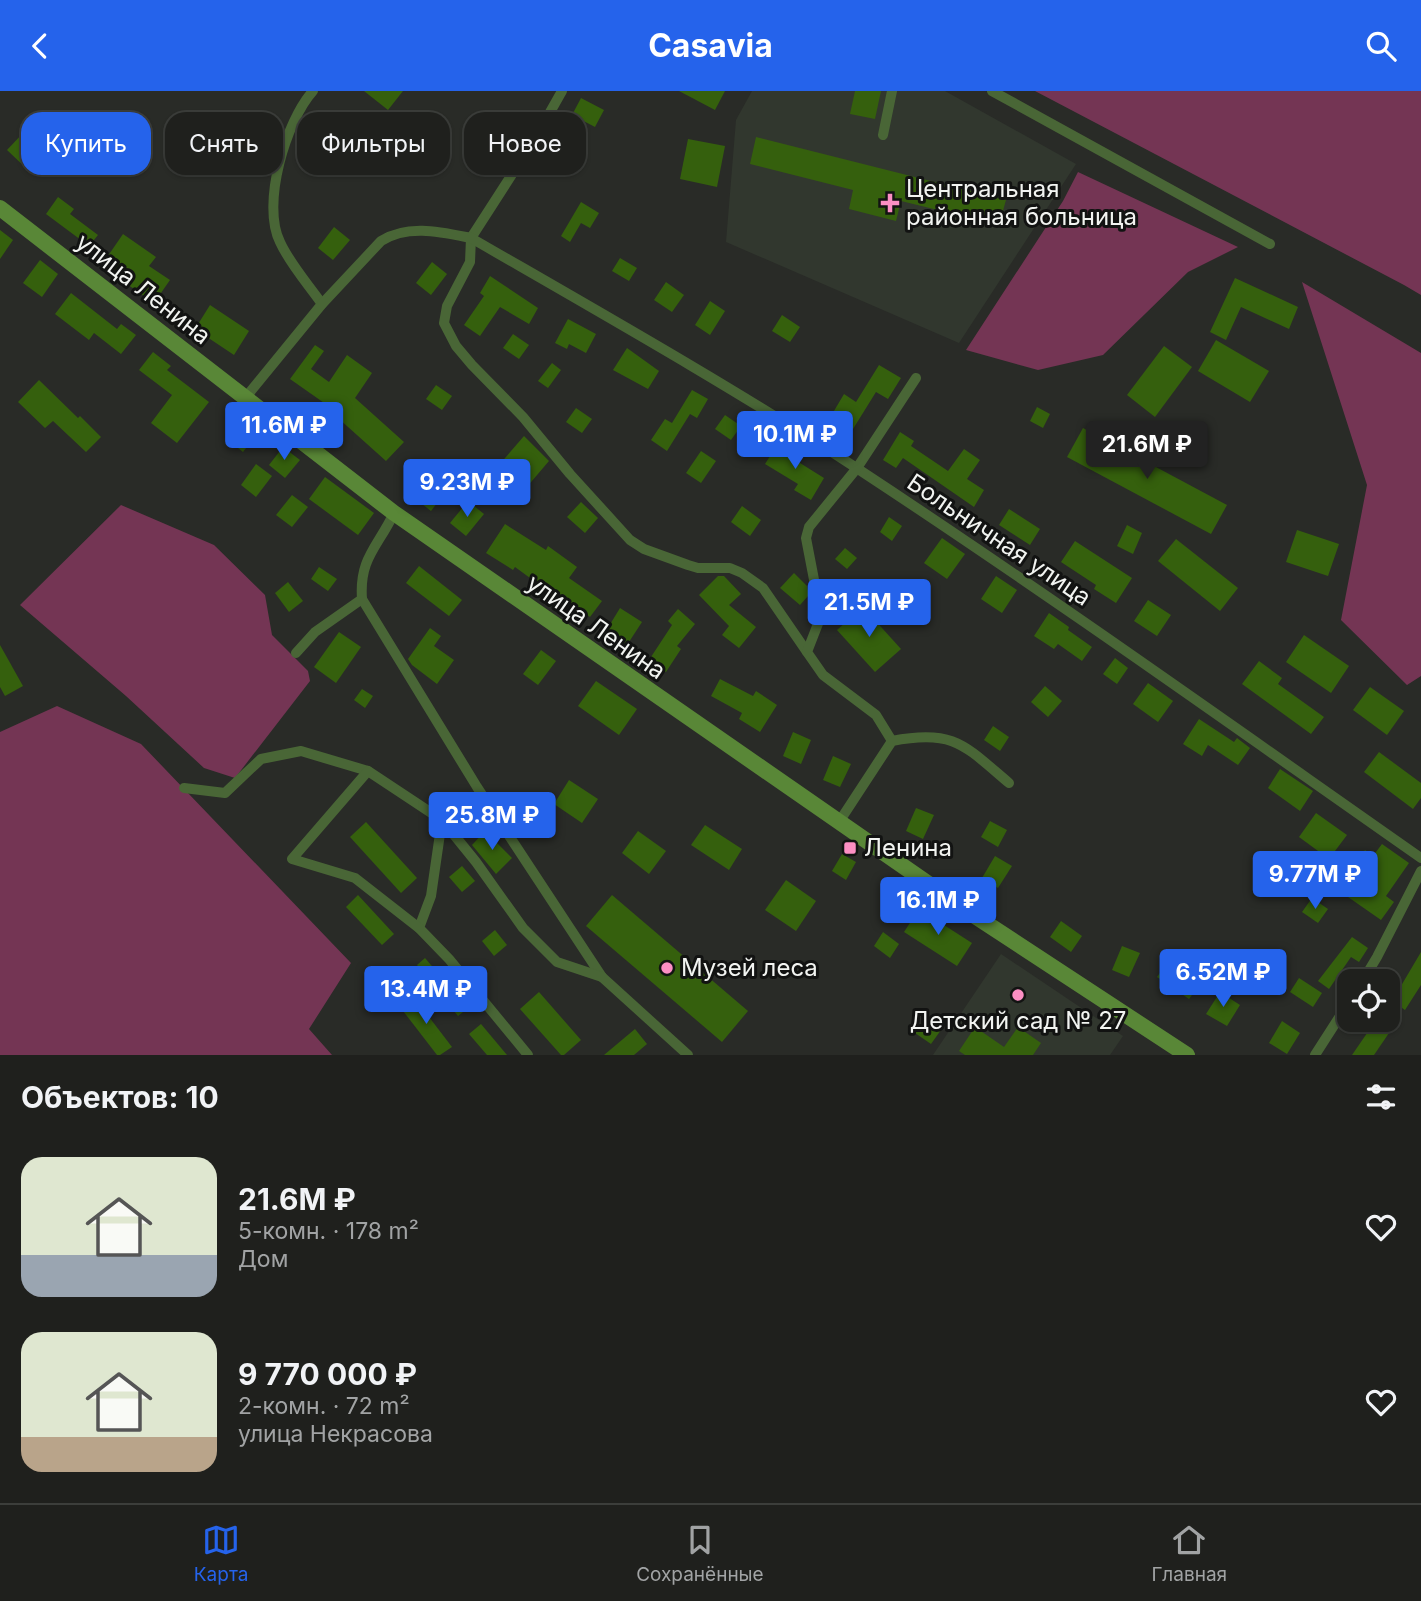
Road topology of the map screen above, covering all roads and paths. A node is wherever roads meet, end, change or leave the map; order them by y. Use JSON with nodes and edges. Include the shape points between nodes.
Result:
{"nodes":[{"id":1,"x":313,"y":91,"type":"edge"},
{"id":2,"x":562,"y":91,"type":"edge"},
{"id":3,"x":892,"y":91,"type":"edge"},
{"id":4,"x":992,"y":91,"type":"edge"},
{"id":5,"x":883,"y":135,"type":"dead end"},
{"id":6,"x":0,"y":208,"type":"edge"},
{"id":7,"x":471,"y":238,"type":"junction"},
{"id":8,"x":1270,"y":244,"type":"dead end"},
{"id":9,"x":322,"y":304,"type":"junction"},
{"id":10,"x":916,"y":378,"type":"dead end"},
{"id":11,"x":246,"y":397,"type":"junction"},
{"id":12,"x":857,"y":468,"type":"junction"},
{"id":13,"x":394,"y":513,"type":"junction"},
{"id":14,"x":362,"y":599,"type":"junction"},
{"id":15,"x":807,"y":652,"type":"junction"},
{"id":16,"x":296,"y":653,"type":"dead end"},
{"id":17,"x":892,"y":741,"type":"junction"},
{"id":18,"x":368,"y":771,"type":"junction"},
{"id":19,"x":1009,"y":783,"type":"dead end"},
{"id":20,"x":184,"y":787,"type":"dead end"},
{"id":21,"x":442,"y":820,"type":"junction"},
{"id":22,"x":839,"y":822,"type":"junction"},
{"id":23,"x":1421,"y":858,"type":"edge"},
{"id":24,"x":1421,"y":871,"type":"edge"},
{"id":25,"x":419,"y":928,"type":"junction"},
{"id":26,"x":1370,"y":969,"type":"edge"},
{"id":27,"x":602,"y":977,"type":"junction"},
{"id":28,"x":1337,"y":1021,"type":"edge"},
{"id":29,"x":528,"y":1055,"type":"edge"},
{"id":30,"x":688,"y":1055,"type":"edge"},
{"id":31,"x":1187,"y":1055,"type":"edge"},
{"id":32,"x":1315,"y":1055,"type":"edge"}],
"edges":[{"from":1,"to":9,"type":"street","via":[[285,139],[274,217],[279,241]]},
{"from":2,"to":7,"type":"street"},
{"from":3,"to":5,"type":"street"},
{"from":4,"to":8,"type":"street"},
{"from":6,"to":11,"type":"street","name":"улица Ленина"},
{"from":7,"to":9,"type":"street","name":"Больничная улица","via":[[438,232],[392,234]]},
{"from":7,"to":12,"type":"street","name":"Больничная улица"},
{"from":7,"to":15,"type":"street","via":[[470,262],[447,306],[444,323],[456,346],[630,540],[698,568],[730,568],[742,573],[763,589]]},
{"from":9,"to":11,"type":"street","name":"Больничная улица"},
{"from":10,"to":12,"type":"street"},
{"from":11,"to":13,"type":"street","name":"улица Ленина"},
{"from":12,"to":15,"type":"street","via":[[809,527],[806,538],[821,616]]},
{"from":12,"to":23,"type":"street","name":"Больничная улица"},
{"from":13,"to":14,"type":"street","via":[[365,563],[360,580]]},
{"from":13,"to":22,"type":"street","name":"улица Ленина"},
{"from":14,"to":16,"type":"street","via":[[315,632]]},
{"from":14,"to":27,"type":"street","via":[[477,787]]},
{"from":15,"to":17,"type":"street","via":[[823,675],[876,715]]},
{"from":17,"to":19,"type":"street","via":[[933,736],[950,740],[970,750]]},
{"from":17,"to":22,"type":"street"},
{"from":18,"to":20,"type":"street","via":[[301,751],[261,759],[225,793]]},
{"from":18,"to":21,"type":"street"},
{"from":18,"to":25,"type":"street","via":[[292,859],[355,878]]},
{"from":21,"to":25,"type":"street","via":[[431,896]]},
{"from":21,"to":27,"type":"street","via":[[523,928],[557,962]]},
{"from":22,"to":31,"type":"street","name":"улица Ленина"},
{"from":24,"to":26,"type":"street"},
{"from":25,"to":29,"type":"street"},
{"from":27,"to":30,"type":"street"},
{"from":28,"to":32,"type":"street"}]}
